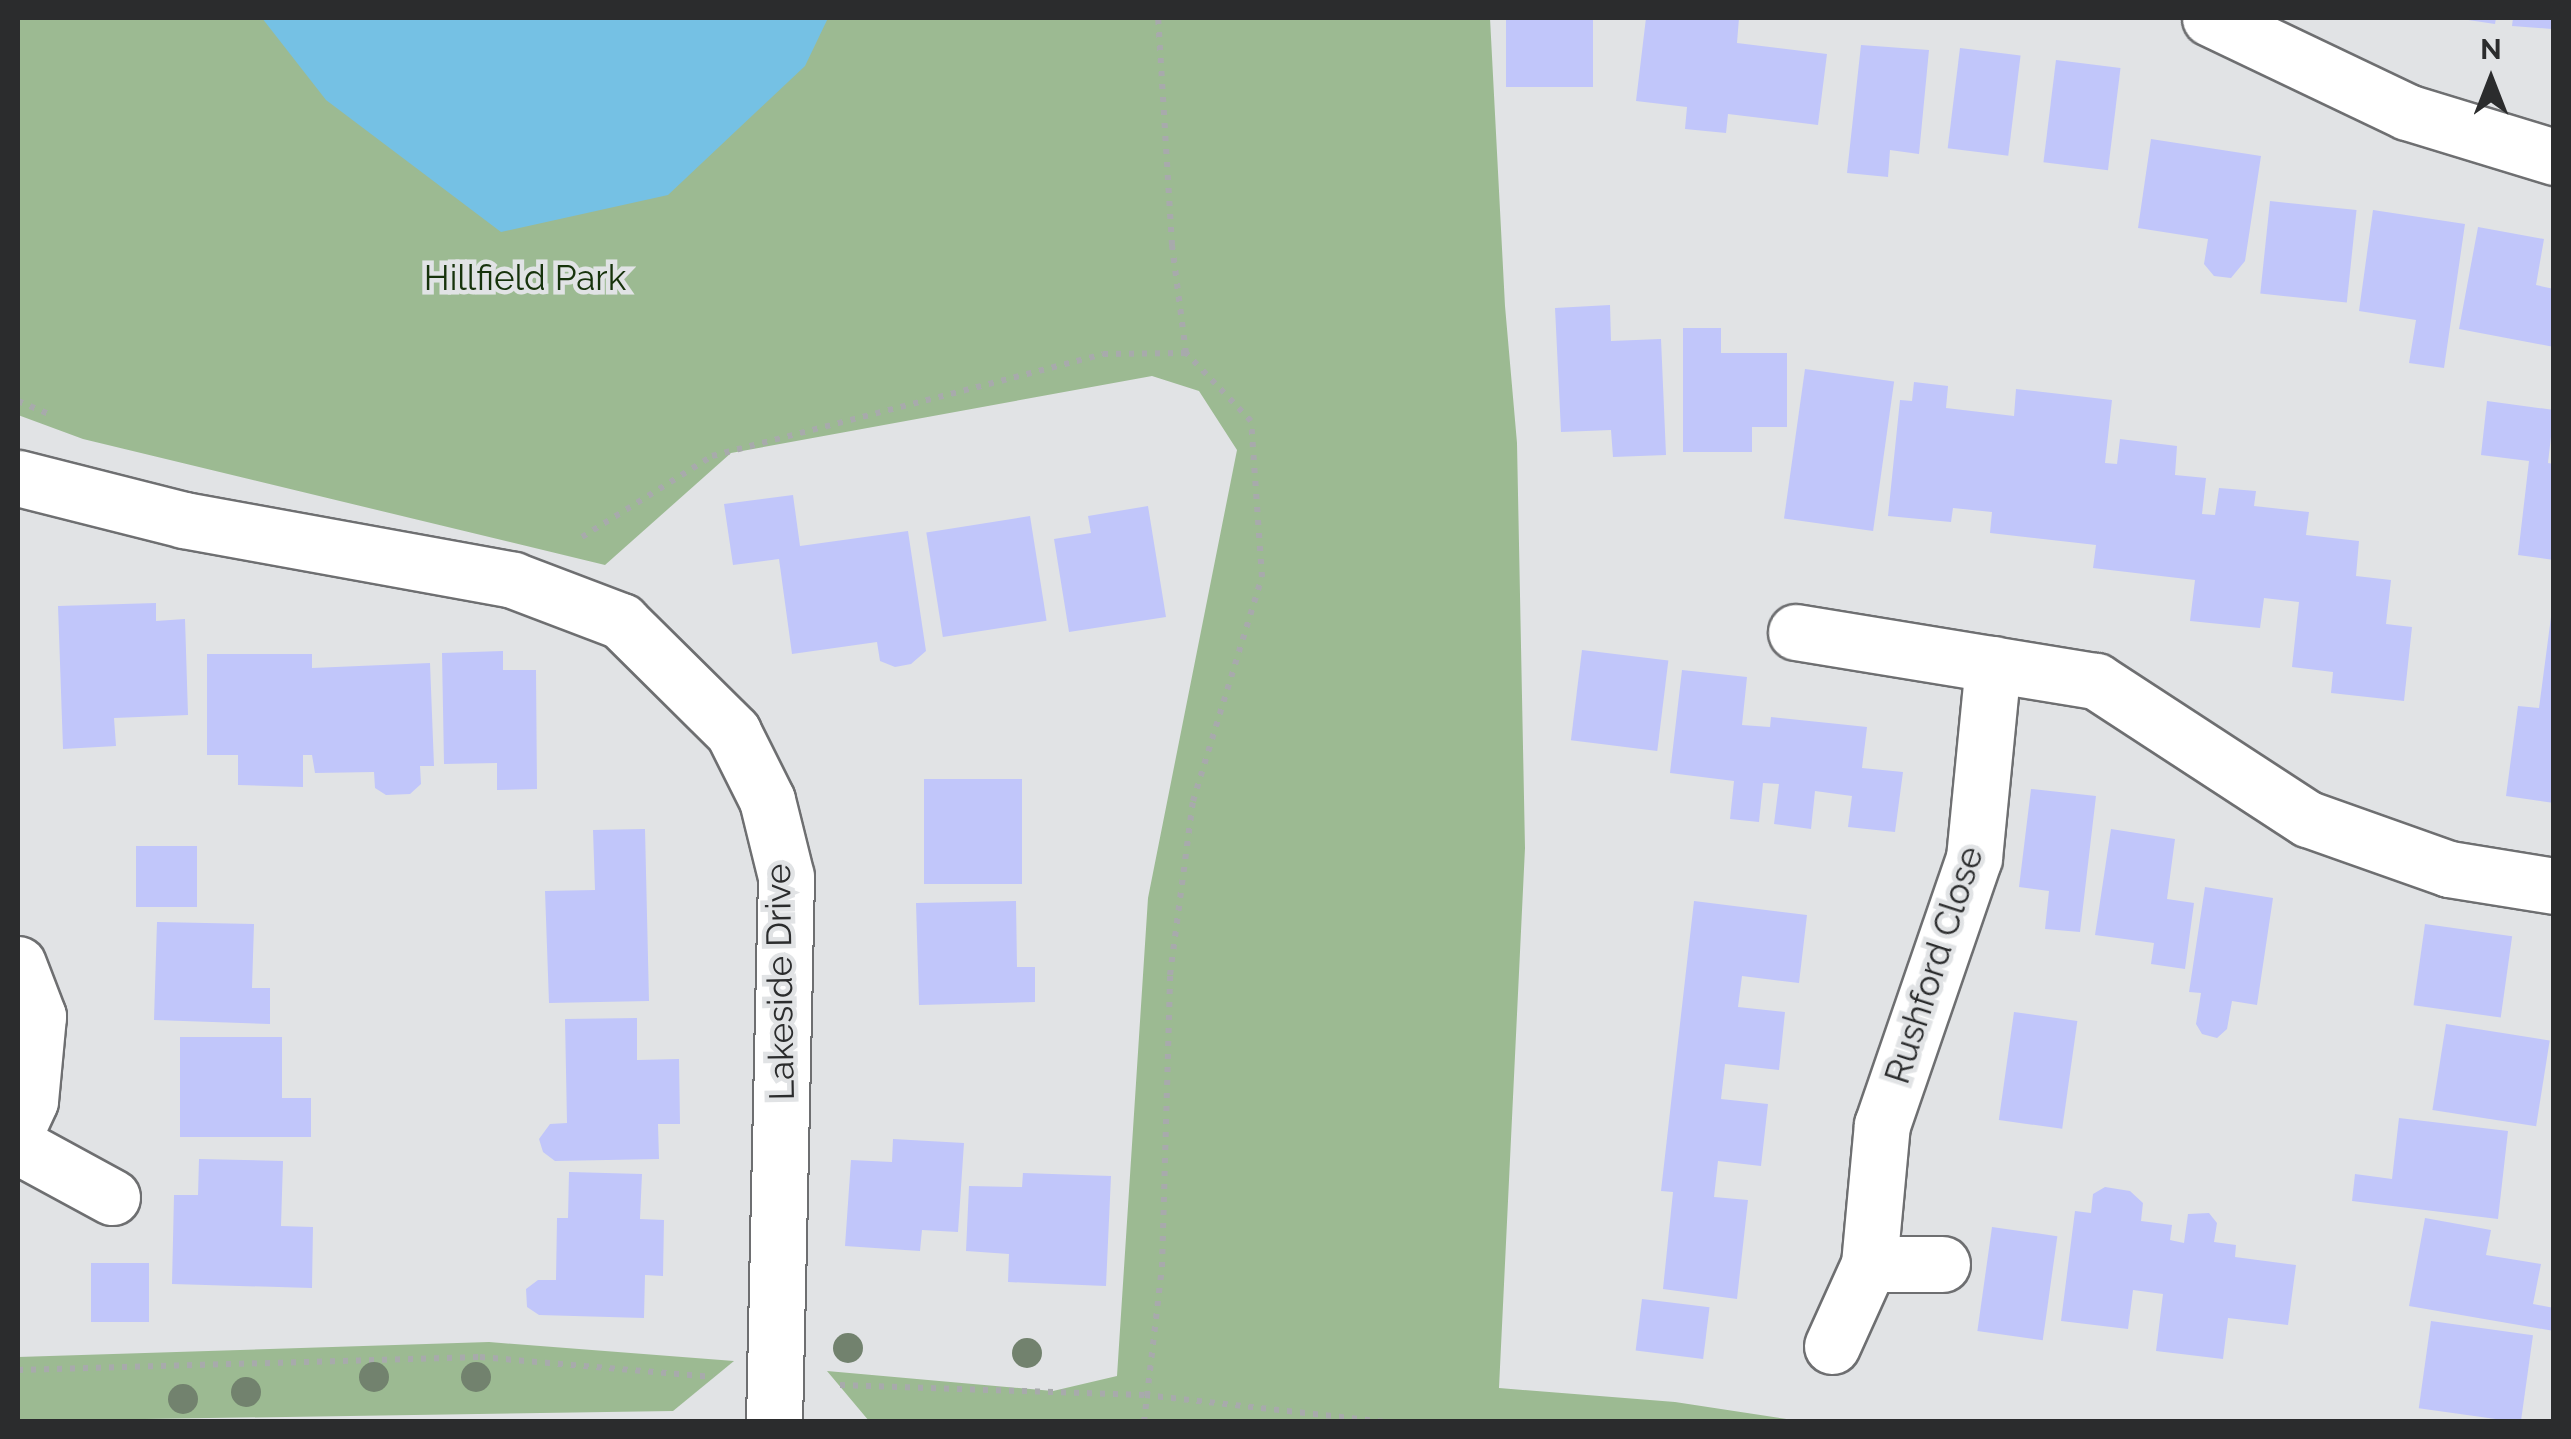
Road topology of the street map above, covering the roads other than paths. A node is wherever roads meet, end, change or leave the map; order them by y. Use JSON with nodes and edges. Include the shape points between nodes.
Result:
{"nodes":[{"id":1,"x":2210,"y":18,"type":"edge"},
{"id":2,"x":2554,"y":157,"type":"edge"},
{"id":3,"x":18,"y":478,"type":"edge"},
{"id":4,"x":1796,"y":632,"type":"dead end"},
{"id":5,"x":1993,"y":664,"type":"junction"},
{"id":6,"x":2554,"y":886,"type":"edge"},
{"id":7,"x":18,"y":964,"type":"edge"},
{"id":8,"x":18,"y":1127,"type":"edge"},
{"id":9,"x":18,"y":1146,"type":"edge"},
{"id":10,"x":112,"y":1196,"type":"dead end"},
{"id":11,"x":1869,"y":1264,"type":"junction"},
{"id":12,"x":1942,"y":1264,"type":"dead end"},
{"id":13,"x":1832,"y":1346,"type":"dead end"},
{"id":14,"x":775,"y":1402,"type":"edge"}],
"edges":[{"from":1,"to":2,"type":"street","via":[[2406,112]]},
{"from":3,"to":14,"type":"street","name":"Lakeside Drive","via":[[184,520],[513,580],[621,620],[733,732],[767,800],[786,876]]},
{"from":4,"to":5,"type":"street"},
{"from":5,"to":6,"type":"street","via":[[2096,681],[2308,818],[2448,870]]},
{"from":5,"to":11,"type":"street","name":"Rushford Close","via":[[1974,858],[1882,1126]]},
{"from":7,"to":8,"type":"street","via":[[38,1016],[30,1100]]},
{"from":9,"to":10,"type":"street"},
{"from":11,"to":12,"type":"street"},
{"from":11,"to":13,"type":"street","name":"Rushford Close"}]}
